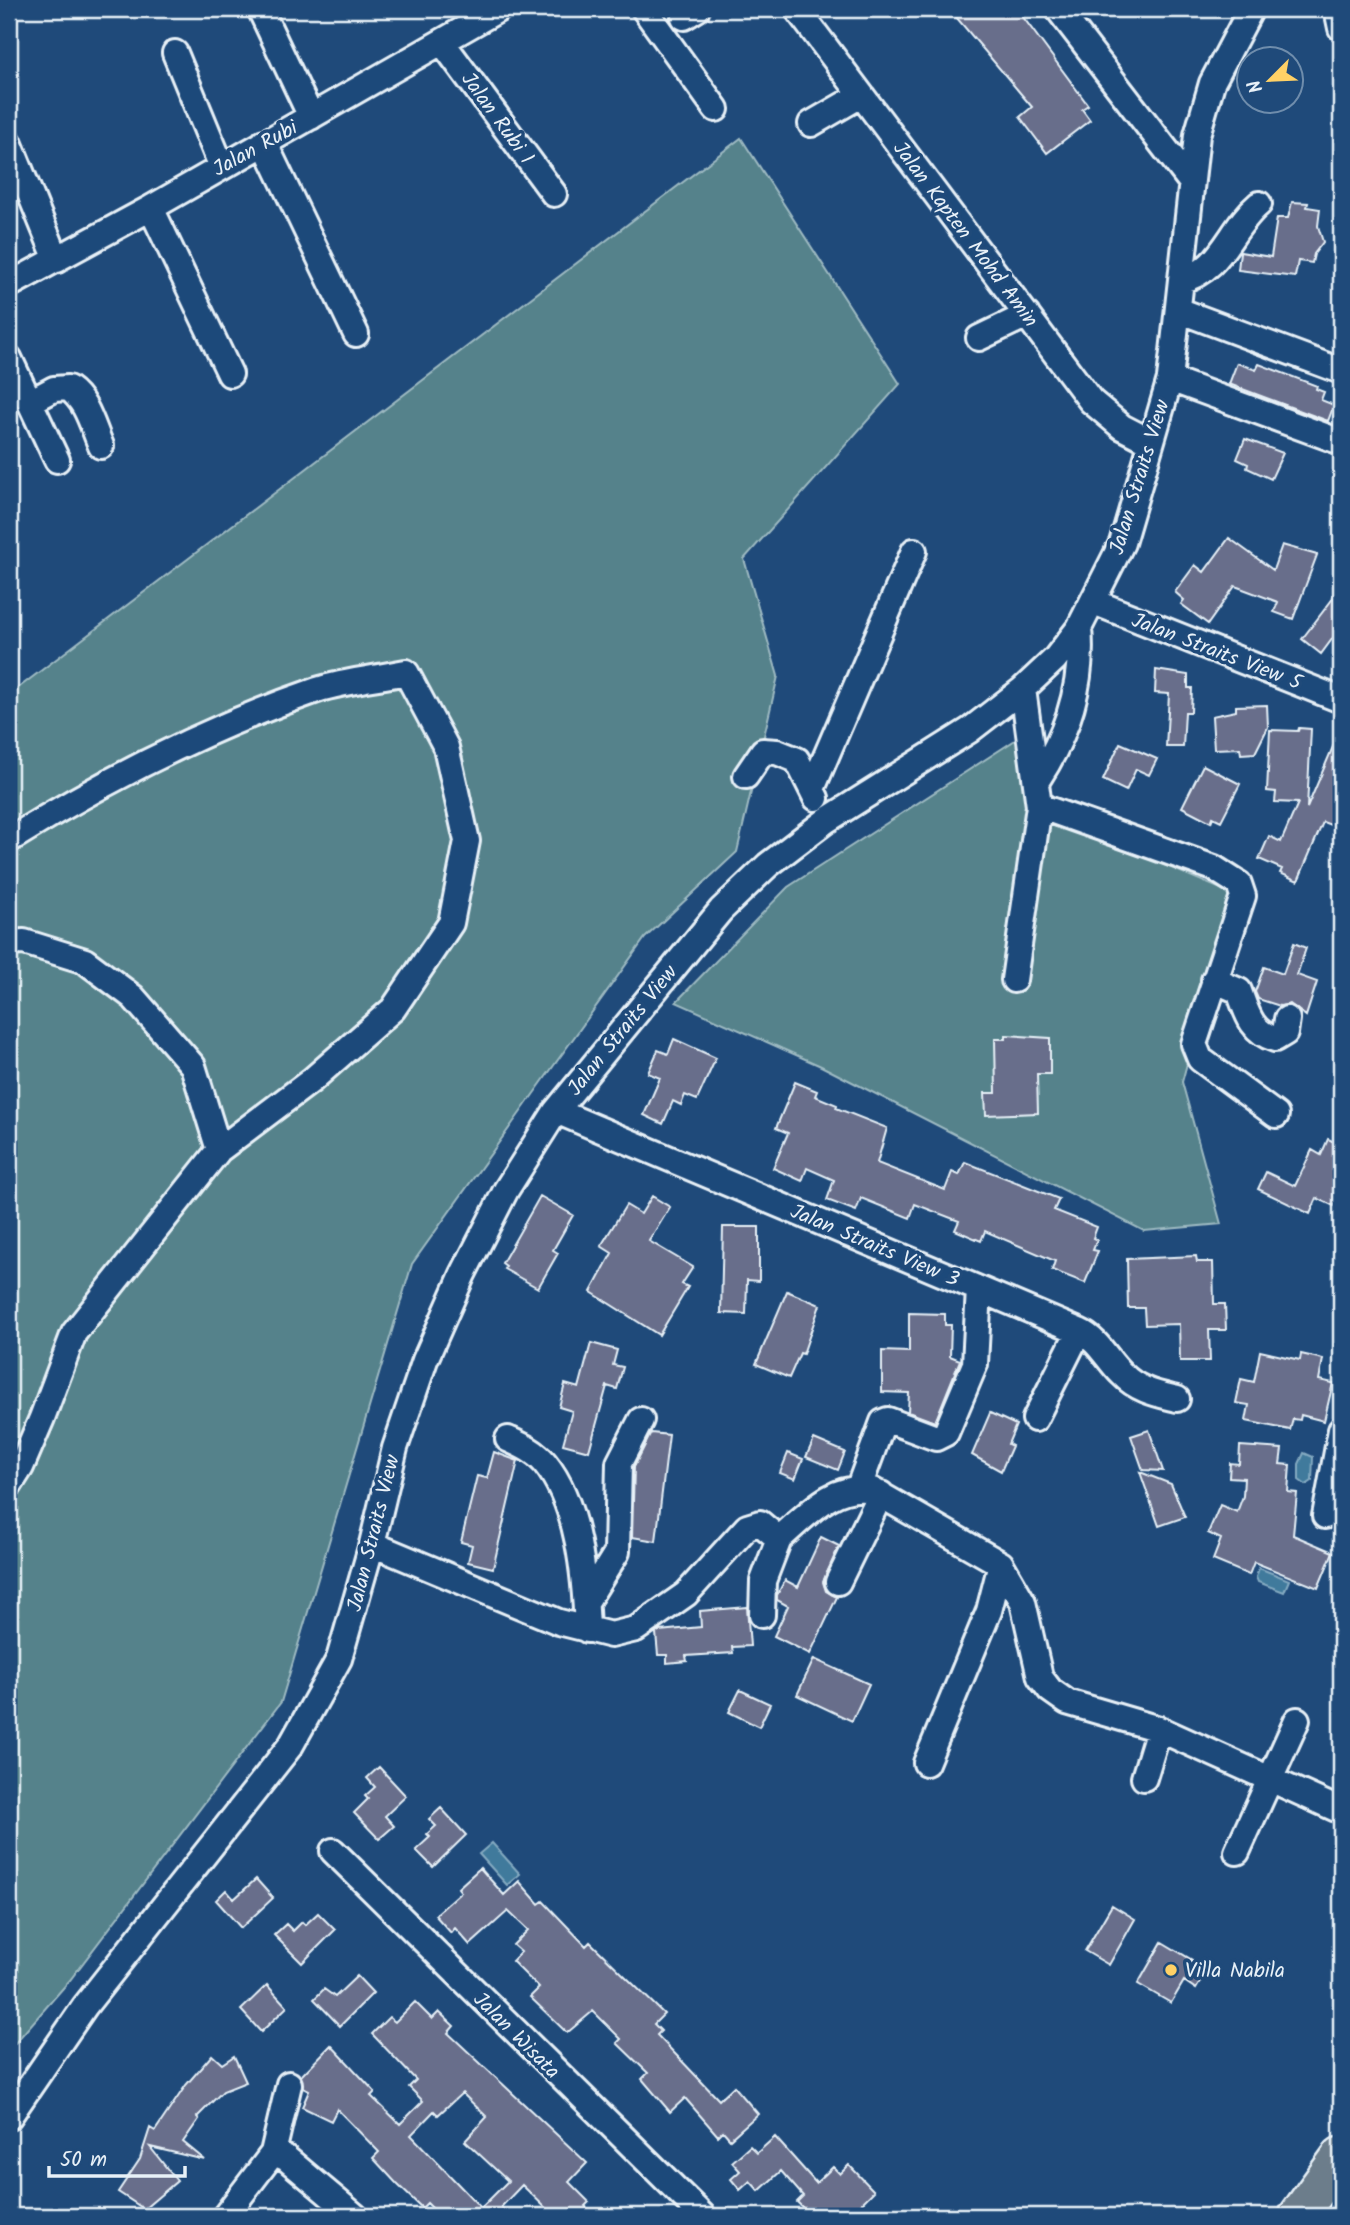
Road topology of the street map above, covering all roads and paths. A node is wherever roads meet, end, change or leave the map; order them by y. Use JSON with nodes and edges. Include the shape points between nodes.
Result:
{"nodes":[{"id":1,"x":260,"y":9,"type":"edge"},
{"id":2,"x":499,"y":9,"type":"edge"},
{"id":3,"x":644,"y":9,"type":"edge"},
{"id":4,"x":797,"y":9,"type":"edge"},
{"id":5,"x":1058,"y":9,"type":"edge"},
{"id":6,"x":1251,"y":9,"type":"edge"},
{"id":7,"x":1337,"y":9,"type":"edge"},
{"id":8,"x":1341,"y":28,"type":"edge"},
{"id":9,"x":442,"y":42,"type":"junction"},
{"id":10,"x":175,"y":53,"type":"dead end"},
{"id":11,"x":860,"y":95,"type":"junction"},
{"id":12,"x":716,"y":109,"type":"dead end"},
{"id":13,"x":311,"y":117,"type":"junction"},
{"id":14,"x":811,"y":124,"type":"dead end"},
{"id":15,"x":9,"y":142,"type":"edge"},
{"id":16,"x":264,"y":142,"type":"junction"},
{"id":17,"x":221,"y":165,"type":"junction"},
{"id":18,"x":1191,"y":182,"type":"junction"},
{"id":19,"x":554,"y":194,"type":"dead end"},
{"id":20,"x":1259,"y":204,"type":"dead end"},
{"id":21,"x":151,"y":208,"type":"junction"},
{"id":22,"x":57,"y":260,"type":"junction"},
{"id":23,"x":1181,"y":280,"type":"junction"},
{"id":24,"x":9,"y":285,"type":"edge"},
{"id":25,"x":1178,"y":310,"type":"junction"},
{"id":26,"x":1027,"y":315,"type":"junction"},
{"id":27,"x":356,"y":334,"type":"dead end"},
{"id":28,"x":979,"y":338,"type":"dead end"},
{"id":29,"x":9,"y":358,"type":"edge"},
{"id":30,"x":1341,"y":372,"type":"edge"},
{"id":31,"x":230,"y":374,"type":"dead end"},
{"id":32,"x":1170,"y":379,"type":"junction"},
{"id":33,"x":30,"y":402,"type":"junction"},
{"id":34,"x":1151,"y":442,"type":"junction"},
{"id":35,"x":1341,"y":442,"type":"edge"},
{"id":36,"x":101,"y":446,"type":"dead end"},
{"id":37,"x":57,"y":460,"type":"dead end"},
{"id":38,"x":914,"y":551,"type":"dead end"},
{"id":39,"x":1094,"y":603,"type":"junction"},
{"id":40,"x":1079,"y":628,"type":"junction"},
{"id":41,"x":1023,"y":689,"type":"junction"},
{"id":42,"x":1341,"y":700,"type":"edge"},
{"id":43,"x":746,"y":776,"type":"dead end"},
{"id":44,"x":1038,"y":779,"type":"junction"},
{"id":45,"x":811,"y":789,"type":"junction"},
{"id":46,"x":1039,"y":806,"type":"junction"},
{"id":47,"x":827,"y":820,"type":"junction"},
{"id":48,"x":9,"y":840,"type":"edge"},
{"id":49,"x":9,"y":943,"type":"edge"},
{"id":50,"x":1014,"y":980,"type":"dead end"},
{"id":51,"x":1214,"y":980,"type":"junction"},
{"id":52,"x":1287,"y":1019,"type":"dead end"},
{"id":53,"x":556,"y":1111,"type":"junction"},
{"id":54,"x":1276,"y":1115,"type":"dead end"},
{"id":55,"x":219,"y":1150,"type":"junction"},
{"id":56,"x":979,"y":1289,"type":"junction"},
{"id":57,"x":1079,"y":1331,"type":"junction"},
{"id":58,"x":1177,"y":1399,"type":"dead end"},
{"id":59,"x":1035,"y":1419,"type":"dead end"},
{"id":60,"x":641,"y":1420,"type":"dead end"},
{"id":61,"x":1341,"y":1430,"type":"edge"},
{"id":62,"x":508,"y":1439,"type":"dead end"},
{"id":63,"x":9,"y":1486,"type":"edge"},
{"id":64,"x":870,"y":1491,"type":"junction"},
{"id":65,"x":1325,"y":1516,"type":"dead end"},
{"id":66,"x":779,"y":1539,"type":"junction"},
{"id":67,"x":372,"y":1544,"type":"junction"},
{"id":68,"x":1000,"y":1564,"type":"junction"},
{"id":69,"x":838,"y":1582,"type":"dead end"},
{"id":70,"x":586,"y":1602,"type":"junction"},
{"id":71,"x":762,"y":1615,"type":"dead end"},
{"id":72,"x":587,"y":1630,"type":"junction"},
{"id":73,"x":1297,"y":1720,"type":"dead end"},
{"id":74,"x":1160,"y":1730,"type":"junction"},
{"id":75,"x":926,"y":1763,"type":"dead end"},
{"id":76,"x":1144,"y":1778,"type":"dead end"},
{"id":77,"x":1269,"y":1778,"type":"junction"},
{"id":78,"x":1341,"y":1811,"type":"edge"},
{"id":79,"x":334,"y":1851,"type":"dead end"},
{"id":80,"x":1237,"y":1852,"type":"dead end"},
{"id":81,"x":289,"y":2084,"type":"dead end"},
{"id":82,"x":9,"y":2117,"type":"edge"},
{"id":83,"x":273,"y":2153,"type":"junction"},
{"id":84,"x":1341,"y":2156,"type":"edge"},
{"id":85,"x":225,"y":2216,"type":"edge"},
{"id":86,"x":355,"y":2216,"type":"edge"},
{"id":87,"x":702,"y":2216,"type":"edge"},
{"id":88,"x":1298,"y":2216,"type":"edge"}],
"edges":[{"from":1,"to":13,"type":"street"},
{"from":2,"to":9,"type":"street","name":"Jalan Rubi"},
{"from":3,"to":12,"type":"street"},
{"from":4,"to":11,"type":"street","name":"Jalan Kapten Mohd Amin"},
{"from":5,"to":18,"type":"street"},
{"from":6,"to":18,"type":"street","name":"Jalan Straits View","via":[[1212,83],[1197,135]]},
{"from":7,"to":8,"type":"street"},
{"from":9,"to":13,"type":"street","name":"Jalan Rubi"},
{"from":9,"to":19,"type":"street","name":"Jalan Rubi 1"},
{"from":10,"to":17,"type":"street"},
{"from":11,"to":14,"type":"street"},
{"from":11,"to":26,"type":"street","name":"Jalan Kapten Mohd Amin"},
{"from":13,"to":16,"type":"street","name":"Jalan Rubi"},
{"from":15,"to":22,"type":"street"},
{"from":16,"to":17,"type":"street","name":"Jalan Rubi"},
{"from":16,"to":27,"type":"street"},
{"from":17,"to":21,"type":"street","name":"Jalan Rubi"},
{"from":18,"to":23,"type":"street","name":"Jalan Straits View"},
{"from":20,"to":23,"type":"street","via":[[1244,216],[1217,261],[1199,276]]},
{"from":21,"to":22,"type":"street","name":"Jalan Rubi"},
{"from":21,"to":31,"type":"street"},
{"from":22,"to":24,"type":"street","name":"Jalan Rubi"},
{"from":23,"to":25,"type":"street","name":"Jalan Straits View"},
{"from":25,"to":30,"type":"street"},
{"from":25,"to":32,"type":"street","name":"Jalan Straits View"},
{"from":26,"to":28,"type":"street"},
{"from":26,"to":34,"type":"street","name":"Jalan Kapten Mohd Amin","via":[[1091,401],[1122,427]]},
{"from":29,"to":33,"type":"street"},
{"from":32,"to":34,"type":"street","name":"Jalan Straits View"},
{"from":32,"to":35,"type":"street"},
{"from":33,"to":36,"type":"street","via":[[54,389],[68,388],[86,409]]},
{"from":33,"to":37,"type":"street"},
{"from":34,"to":39,"type":"street","name":"Jalan Straits View","via":[[1122,543]]},
{"from":38,"to":45,"type":"street"},
{"from":39,"to":40,"type":"street","name":"Jalan Straits View"},
{"from":39,"to":42,"type":"street","name":"Jalan Straits View 5"},
{"from":40,"to":41,"type":"street","name":"Jalan Straits View"},
{"from":40,"to":44,"type":"street","via":[[1082,663],[1060,744]]},
{"from":41,"to":44,"type":"street"},
{"from":41,"to":47,"type":"street","name":"Jalan Straits View","via":[[970,730]]},
{"from":43,"to":45,"type":"street","via":[[763,751],[777,752],[797,760]]},
{"from":44,"to":46,"type":"street"},
{"from":45,"to":47,"type":"street"},
{"from":46,"to":50,"type":"street"},
{"from":46,"to":51,"type":"street","via":[[1194,860],[1239,884],[1243,896]]},
{"from":47,"to":53,"type":"street","name":"Jalan Straits View","via":[[721,910]]},
{"from":48,"to":55,"type":"street","via":[[79,796],[199,739],[318,690],[406,672],[446,747],[467,841],[451,923],[393,1009],[312,1080]]},
{"from":49,"to":55,"type":"street","via":[[24,942],[85,961],[133,996],[193,1066]]},
{"from":51,"to":52,"type":"street","via":[[1239,991],[1253,1026],[1263,1035],[1275,1039],[1285,1033]]},
{"from":51,"to":54,"type":"street","via":[[1194,1044],[1200,1059]]},
{"from":53,"to":56,"type":"street","name":"Jalan Straits View 3"},
{"from":53,"to":67,"type":"street","name":"Jalan Straits View","via":[[500,1202],[425,1360],[395,1448]]},
{"from":55,"to":63,"type":"street","via":[[74,1332],[42,1418]]},
{"from":56,"to":57,"type":"street","name":"Jalan Straits View 3"},
{"from":56,"to":64,"type":"street","via":[[975,1364],[946,1433],[936,1438],[883,1422]]},
{"from":57,"to":58,"type":"street","name":"Jalan Straits View 3","via":[[1091,1337],[1138,1387]]},
{"from":57,"to":59,"type":"street"},
{"from":60,"to":70,"type":"street","via":[[619,1463],[617,1552]]},
{"from":61,"to":65,"type":"street"},
{"from":62,"to":70,"type":"street","via":[[544,1461],[556,1480],[585,1573]]},
{"from":64,"to":66,"type":"street","via":[[831,1495]]},
{"from":64,"to":68,"type":"street"},
{"from":64,"to":69,"type":"street"},
{"from":66,"to":71,"type":"street","via":[[763,1581]]},
{"from":66,"to":72,"type":"street","via":[[760,1523],[747,1527],[686,1594],[651,1620],[611,1635]]},
{"from":67,"to":72,"type":"street"},
{"from":67,"to":82,"type":"street","name":"Jalan Straits View","via":[[339,1659],[291,1745],[85,2006]]},
{"from":68,"to":74,"type":"street","via":[[1023,1602],[1040,1677],[1050,1690],[1067,1702]]},
{"from":68,"to":75,"type":"street","via":[[989,1611]]},
{"from":70,"to":72,"type":"street"},
{"from":73,"to":77,"type":"street"},
{"from":74,"to":76,"type":"street"},
{"from":74,"to":77,"type":"street"},
{"from":77,"to":78,"type":"street"},
{"from":77,"to":80,"type":"street"},
{"from":79,"to":87,"type":"street","name":"Jalan Wisata"},
{"from":81,"to":83,"type":"street"},
{"from":83,"to":85,"type":"street"},
{"from":83,"to":86,"type":"street","via":[[286,2158]]},
{"from":84,"to":88,"type":"highway"}]}
